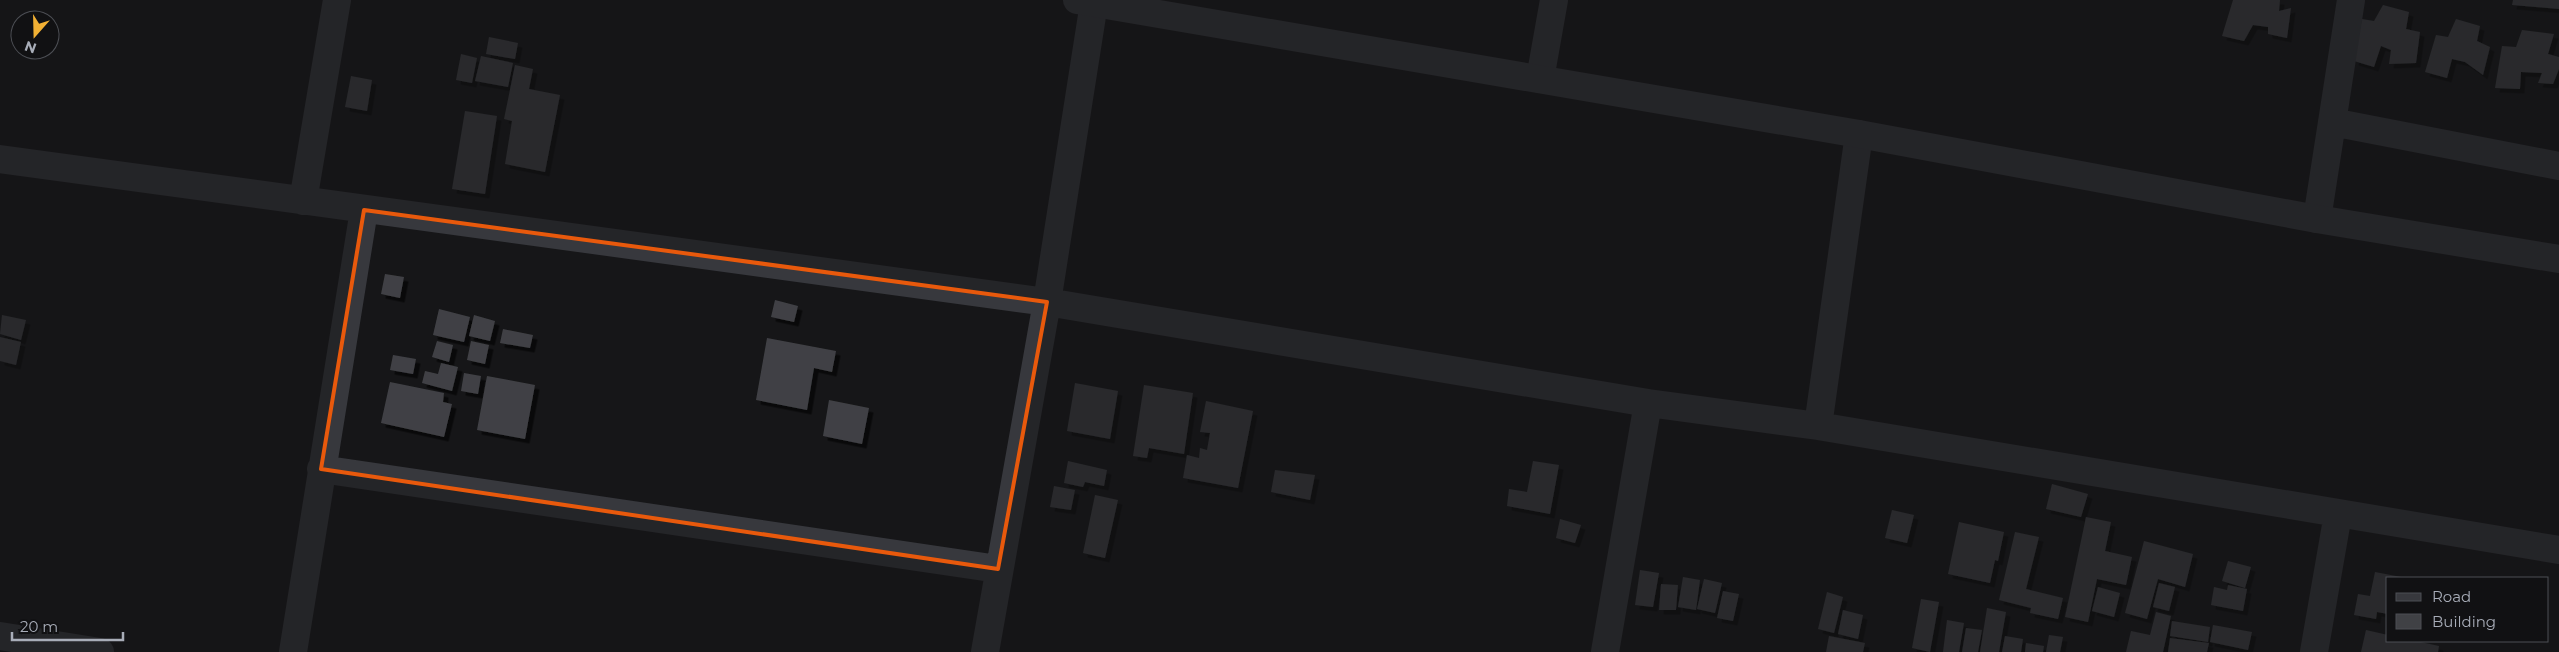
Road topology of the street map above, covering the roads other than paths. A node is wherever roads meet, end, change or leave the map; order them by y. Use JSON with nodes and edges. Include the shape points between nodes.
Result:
{"nodes":[{"id":1,"x":337,"y":0,"type":"edge"},
{"id":2,"x":1554,"y":0,"type":"edge"},
{"id":3,"x":2351,"y":0,"type":"edge"},
{"id":4,"x":1086,"y":2,"type":"edge"},
{"id":5,"x":1540,"y":78,"type":"junction"},
{"id":6,"x":2332,"y":122,"type":"junction"},
{"id":7,"x":1859,"y":134,"type":"junction"},
{"id":8,"x":0,"y":159,"type":"edge"},
{"id":9,"x":2559,"y":166,"type":"edge"},
{"id":10,"x":303,"y":202,"type":"junction"},
{"id":11,"x":364,"y":210,"type":"junction"},
{"id":12,"x":2317,"y":219,"type":"junction"},
{"id":13,"x":2559,"y":259,"type":"edge"},
{"id":14,"x":1047,"y":302,"type":"junction"},
{"id":15,"x":1648,"y":403,"type":"junction"},
{"id":16,"x":1818,"y":426,"type":"junction"},
{"id":17,"x":321,"y":469,"type":"junction"},
{"id":18,"x":2338,"y":514,"type":"junction"},
{"id":19,"x":2559,"y":550,"type":"edge"},
{"id":20,"x":998,"y":569,"type":"junction"},
{"id":21,"x":0,"y":636,"type":"edge"},
{"id":22,"x":100,"y":652,"type":"edge"},
{"id":23,"x":293,"y":652,"type":"edge"},
{"id":24,"x":984,"y":652,"type":"edge"},
{"id":25,"x":1605,"y":652,"type":"edge"},
{"id":26,"x":2314,"y":652,"type":"edge"}],
"edges":[{"from":1,"to":10,"type":"street"},
{"from":2,"to":5,"type":"street"},
{"from":3,"to":6,"type":"street"},
{"from":4,"to":5,"type":"street"},
{"from":4,"to":14,"type":"street"},
{"from":5,"to":7,"type":"street"},
{"from":6,"to":9,"type":"street"},
{"from":6,"to":12,"type":"street"},
{"from":7,"to":12,"type":"street"},
{"from":7,"to":16,"type":"street"},
{"from":8,"to":10,"type":"street"},
{"from":10,"to":11,"type":"street"},
{"from":11,"to":14,"type":"street"},
{"from":11,"to":17,"type":"street"},
{"from":12,"to":13,"type":"street"},
{"from":14,"to":15,"type":"street"},
{"from":14,"to":20,"type":"street"},
{"from":15,"to":16,"type":"street"},
{"from":15,"to":25,"type":"street"},
{"from":16,"to":18,"type":"street"},
{"from":17,"to":20,"type":"street"},
{"from":17,"to":23,"type":"street"},
{"from":18,"to":19,"type":"street"},
{"from":18,"to":26,"type":"street"},
{"from":20,"to":24,"type":"street"},
{"from":21,"to":22,"type":"street"}]}
